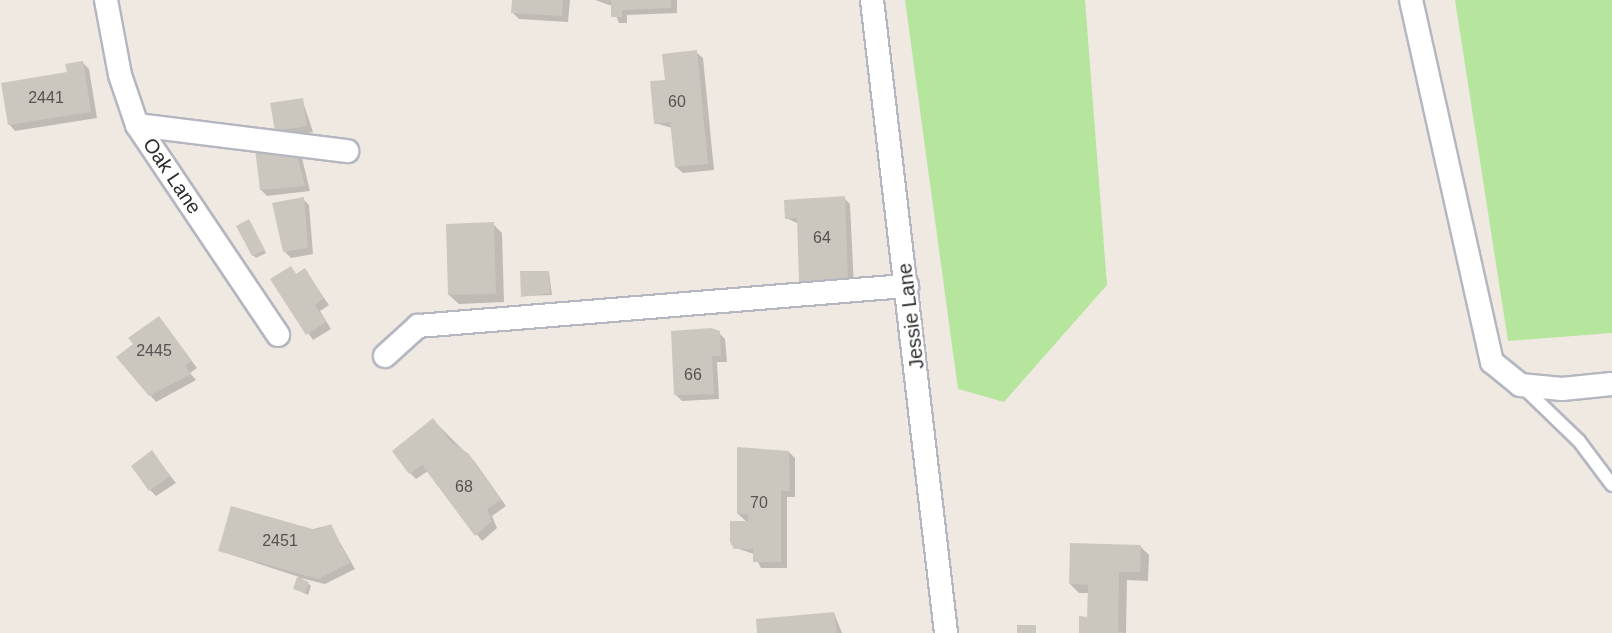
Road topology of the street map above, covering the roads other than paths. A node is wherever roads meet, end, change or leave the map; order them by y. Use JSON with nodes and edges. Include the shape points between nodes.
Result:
{"nodes":[{"id":1,"x":106,"y":0,"type":"edge"},
{"id":2,"x":872,"y":0,"type":"edge"},
{"id":3,"x":1411,"y":0,"type":"edge"},
{"id":4,"x":137,"y":125,"type":"junction"},
{"id":5,"x":346,"y":151,"type":"dead end"},
{"id":6,"x":907,"y":286,"type":"junction"},
{"id":7,"x":278,"y":335,"type":"dead end"},
{"id":8,"x":385,"y":356,"type":"dead end"},
{"id":9,"x":1612,"y":384,"type":"edge"},
{"id":10,"x":1520,"y":385,"type":"junction"},
{"id":11,"x":1612,"y":485,"type":"edge"},
{"id":12,"x":946,"y":633,"type":"edge"}],
"edges":[{"from":1,"to":4,"type":"street","name":"Oak Lane","via":[[120,75]]},
{"from":2,"to":6,"type":"street","name":"Jessie Lane"},
{"from":3,"to":10,"type":"street","via":[[1492,362]]},
{"from":4,"to":5,"type":"street"},
{"from":4,"to":7,"type":"street","name":"Oak Lane"},
{"from":6,"to":8,"type":"street","via":[[418,326]]},
{"from":6,"to":12,"type":"street","name":"Jessie Lane"},
{"from":9,"to":10,"type":"street","via":[[1562,389]]},
{"from":10,"to":11,"type":"lane","via":[[1579,441]]}]}
